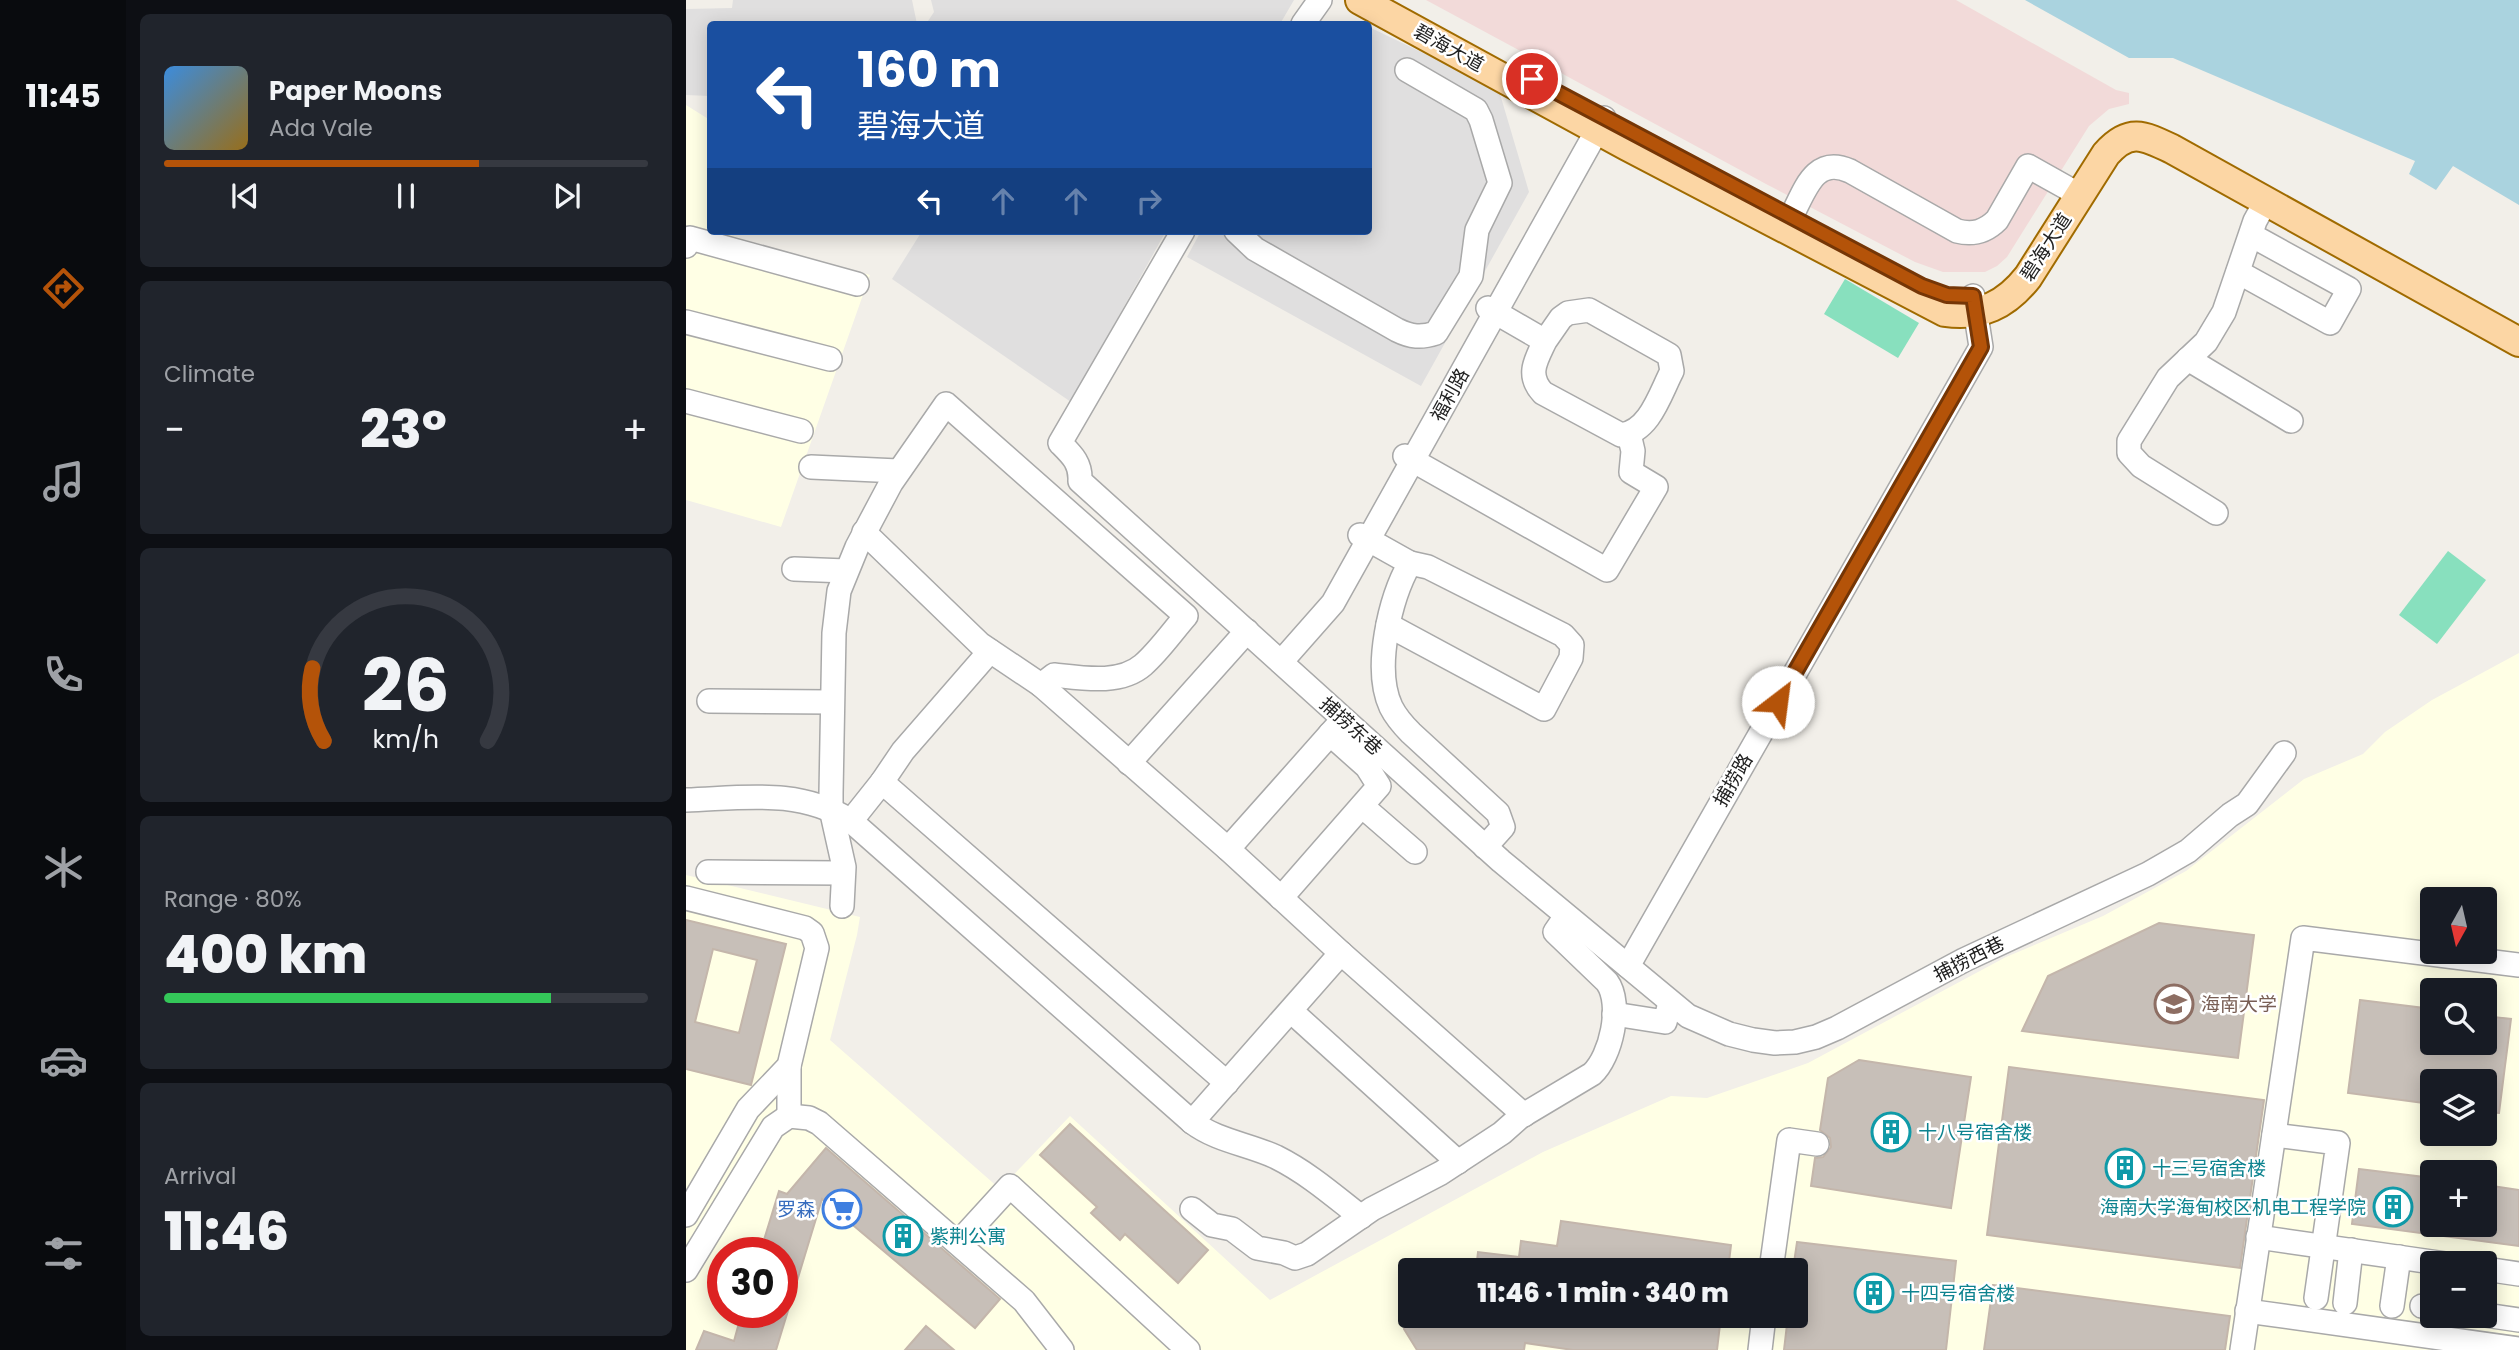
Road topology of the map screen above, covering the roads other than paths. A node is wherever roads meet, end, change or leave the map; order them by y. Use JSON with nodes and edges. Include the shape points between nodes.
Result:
{"nodes":[{"id":1,"x":1320,"y":0,"type":"edge"},
{"id":2,"x":1360,"y":0,"type":"edge"},
{"id":3,"x":1387,"y":0,"type":"edge"},
{"id":4,"x":1305,"y":21,"type":"edge"},
{"id":5,"x":1406,"y":70,"type":"dead end"},
{"id":6,"x":1597,"y":122,"type":"junction"},
{"id":7,"x":2069,"y":189,"type":"junction"},
{"id":8,"x":2266,"y":201,"type":"junction"},
{"id":9,"x":1791,"y":216,"type":"junction"},
{"id":10,"x":1181,"y":235,"type":"edge"},
{"id":11,"x":1240,"y":235,"type":"edge"},
{"id":12,"x":2250,"y":235,"type":"junction"},
{"id":13,"x":686,"y":246,"type":"edge"},
{"id":14,"x":2238,"y":272,"type":"junction"},
{"id":15,"x":857,"y":284,"type":"dead end"},
{"id":16,"x":1975,"y":304,"type":"junction"},
{"id":17,"x":1492,"y":310,"type":"junction"},
{"id":18,"x":686,"y":322,"type":"edge"},
{"id":19,"x":2519,"y":329,"type":"edge"},
{"id":20,"x":1545,"y":341,"type":"junction"},
{"id":21,"x":2519,"y":342,"type":"edge"},
{"id":22,"x":830,"y":359,"type":"dead end"},
{"id":23,"x":2188,"y":359,"type":"junction"},
{"id":24,"x":686,"y":401,"type":"edge"},
{"id":25,"x":2291,"y":421,"type":"dead end"},
{"id":26,"x":801,"y":431,"type":"dead end"},
{"id":27,"x":1629,"y":434,"type":"junction"},
{"id":28,"x":1409,"y":458,"type":"junction"},
{"id":29,"x":811,"y":467,"type":"dead end"},
{"id":30,"x":898,"y":471,"type":"junction"},
{"id":31,"x":2216,"y":513,"type":"dead end"},
{"id":32,"x":864,"y":532,"type":"junction"},
{"id":33,"x":1365,"y":537,"type":"junction"},
{"id":34,"x":1410,"y":563,"type":"junction"},
{"id":35,"x":794,"y":569,"type":"dead end"},
{"id":36,"x":846,"y":571,"type":"junction"},
{"id":37,"x":1202,"y":590,"type":"junction"},
{"id":38,"x":1182,"y":612,"type":"junction"},
{"id":39,"x":1388,"y":625,"type":"junction"},
{"id":40,"x":1247,"y":631,"type":"junction"},
{"id":41,"x":990,"y":651,"type":"junction"},
{"id":42,"x":1277,"y":659,"type":"junction"},
{"id":43,"x":1041,"y":685,"type":"junction"},
{"id":44,"x":709,"y":701,"type":"dead end"},
{"id":45,"x":832,"y":702,"type":"junction"},
{"id":46,"x":1337,"y":727,"type":"junction"},
{"id":47,"x":2284,"y":753,"type":"dead end"},
{"id":48,"x":1129,"y":763,"type":"junction"},
{"id":49,"x":882,"y":782,"type":"junction"},
{"id":50,"x":686,"y":800,"type":"edge"},
{"id":51,"x":1362,"y":806,"type":"junction"},
{"id":52,"x":831,"y":809,"type":"junction"},
{"id":53,"x":851,"y":821,"type":"junction"},
{"id":54,"x":1485,"y":846,"type":"junction"},
{"id":55,"x":1228,"y":849,"type":"junction"},
{"id":56,"x":1415,"y":852,"type":"dead end"},
{"id":57,"x":708,"y":872,"type":"dead end"},
{"id":58,"x":843,"y":873,"type":"junction"},
{"id":59,"x":686,"y":898,"type":"edge"},
{"id":60,"x":1281,"y":898,"type":"junction"},
{"id":61,"x":842,"y":906,"type":"dead end"},
{"id":62,"x":1566,"y":916,"type":"junction"},
{"id":63,"x":2309,"y":944,"type":"junction"},
{"id":64,"x":1341,"y":953,"type":"junction"},
{"id":65,"x":2519,"y":965,"type":"edge"},
{"id":66,"x":1628,"y":966,"type":"junction"},
{"id":67,"x":2519,"y":973,"type":"edge"},
{"id":68,"x":1670,"y":1003,"type":"junction"},
{"id":69,"x":1291,"y":1011,"type":"junction"},
{"id":70,"x":1614,"y":1014,"type":"junction"},
{"id":71,"x":789,"y":1066,"type":"junction"},
{"id":72,"x":1227,"y":1083,"type":"junction"},
{"id":73,"x":1524,"y":1115,"type":"junction"},
{"id":74,"x":789,"y":1116,"type":"junction"},
{"id":75,"x":1192,"y":1122,"type":"junction"},
{"id":76,"x":2279,"y":1136,"type":"junction"},
{"id":77,"x":1458,"y":1162,"type":"junction"},
{"id":78,"x":1192,"y":1209,"type":"dead end"},
{"id":79,"x":686,"y":1215,"type":"edge"},
{"id":80,"x":1361,"y":1217,"type":"junction"},
{"id":81,"x":2264,"y":1238,"type":"junction"},
{"id":82,"x":958,"y":1243,"type":"junction"},
{"id":83,"x":2323,"y":1246,"type":"junction"},
{"id":84,"x":2351,"y":1250,"type":"junction"},
{"id":85,"x":2399,"y":1257,"type":"junction"},
{"id":86,"x":1774,"y":1258,"type":"edge"},
{"id":87,"x":1779,"y":1258,"type":"edge"},
{"id":88,"x":2420,"y":1260,"type":"edge"},
{"id":89,"x":686,"y":1270,"type":"edge"},
{"id":90,"x":2497,"y":1271,"type":"edge"},
{"id":91,"x":2519,"y":1274,"type":"edge"},
{"id":92,"x":2316,"y":1298,"type":"dead end"},
{"id":93,"x":2344,"y":1303,"type":"dead end"},
{"id":94,"x":2392,"y":1306,"type":"dead end"},
{"id":95,"x":2254,"y":1308,"type":"junction"},
{"id":96,"x":2497,"y":1317,"type":"edge"},
{"id":97,"x":2519,"y":1320,"type":"edge"},
{"id":98,"x":1763,"y":1328,"type":"edge"},
{"id":99,"x":1769,"y":1328,"type":"edge"},
{"id":100,"x":2519,"y":1340,"type":"edge"},
{"id":101,"x":2519,"y":1349,"type":"edge"},
{"id":102,"x":1062,"y":1350,"type":"edge"},
{"id":103,"x":1188,"y":1350,"type":"edge"},
{"id":104,"x":1760,"y":1350,"type":"edge"},
{"id":105,"x":1766,"y":1350,"type":"edge"},
{"id":106,"x":2242,"y":1350,"type":"edge"},
{"id":107,"x":2255,"y":1350,"type":"edge"}],
"edges":[{"from":1,"to":4,"type":"street"},
{"from":2,"to":6,"type":"main road","name":"碧海大道"},
{"from":3,"to":6,"type":"main road","name":"碧海大道"},
{"from":5,"to":11,"type":"street","via":[[1479,114],[1500,183],[1477,230],[1471,276],[1436,333],[1426,337],[1405,334],[1255,249]]},
{"from":6,"to":9,"type":"main road","name":"碧海大道"},
{"from":6,"to":16,"type":"main road","name":"碧海大道","via":[[1945,312]]},
{"from":6,"to":17,"type":"street","name":"福利路"},
{"from":7,"to":9,"type":"street","via":[[2021,161],[1997,220],[1968,233],[1840,167],[1829,167],[1811,179]]},
{"from":7,"to":16,"type":"main road","name":"碧海大道","via":[[2016,275]]},
{"from":7,"to":19,"type":"main road","name":"碧海大道","via":[[2114,128],[2129,121],[2148,123]]},
{"from":8,"to":12,"type":"street"},
{"from":8,"to":16,"type":"main road","name":"碧海大道","via":[[2151,139],[2122,139],[2095,169],[2020,287],[2004,302]]},
{"from":8,"to":21,"type":"main road","name":"碧海大道"},
{"from":9,"to":16,"type":"main road","name":"碧海大道","via":[[1922,286]]},
{"from":10,"to":37,"type":"street","name":"捕捞东巷","via":[[1060,443],[1081,469],[1080,481]]},
{"from":12,"to":14,"type":"street"},
{"from":12,"to":14,"type":"street","via":[[2349,289],[2330,323]]},
{"from":13,"to":15,"type":"street","via":[[690,238]]},
{"from":14,"to":23,"type":"street","via":[[2224,312],[2206,342]]},
{"from":16,"to":66,"type":"street","name":"捕捞路","via":[[1981,347]]},
{"from":17,"to":20,"type":"street"},
{"from":17,"to":28,"type":"street","name":"福利路"},
{"from":18,"to":22,"type":"street"},
{"from":20,"to":27,"type":"street","via":[[1533,369],[1543,393],[1621,435]]},
{"from":20,"to":27,"type":"street","via":[[1568,313],[1589,310],[1669,355],[1672,371],[1647,418]]},
{"from":23,"to":25,"type":"street"},
{"from":23,"to":31,"type":"street","via":[[2168,377],[2129,441],[2129,450],[2144,468]]},
{"from":24,"to":26,"type":"street"},
{"from":27,"to":28,"type":"street","via":[[1631,472],[1656,487],[1607,570]]},
{"from":28,"to":33,"type":"street","name":"福利路"},
{"from":29,"to":30,"type":"street"},
{"from":30,"to":32,"type":"street"},
{"from":30,"to":38,"type":"street","via":[[946,404]]},
{"from":32,"to":36,"type":"street"},
{"from":32,"to":41,"type":"street"},
{"from":33,"to":34,"type":"street"},
{"from":33,"to":42,"type":"street","name":"福利路","via":[[1334,603]]},
{"from":34,"to":39,"type":"street","via":[[1396,591]]},
{"from":34,"to":39,"type":"street","via":[[1428,567],[1563,635],[1572,645],[1571,658],[1544,709]]},
{"from":35,"to":36,"type":"street"},
{"from":36,"to":45,"type":"street","via":[[837,604]]},
{"from":37,"to":38,"type":"street"},
{"from":37,"to":40,"type":"street","name":"捕捞东巷"},
{"from":38,"to":43,"type":"street","via":[[1186,616],[1143,665],[1128,674],[1095,678],[1054,675]]},
{"from":39,"to":54,"type":"street","via":[[1384,663],[1389,704],[1411,733],[1499,813],[1503,827]]},
{"from":40,"to":42,"type":"street","name":"捕捞东巷"},
{"from":40,"to":48,"type":"street"},
{"from":41,"to":43,"type":"street"},
{"from":41,"to":49,"type":"street"},
{"from":42,"to":46,"type":"street","name":"捕捞东巷"},
{"from":43,"to":48,"type":"street"},
{"from":44,"to":45,"type":"street"},
{"from":45,"to":52,"type":"street"},
{"from":46,"to":51,"type":"street","via":[[1379,786]]},
{"from":46,"to":54,"type":"street","name":"捕捞东巷"},
{"from":46,"to":55,"type":"street"},
{"from":47,"to":68,"type":"street","name":"捕捞西巷","via":[[2247,804],[2188,851],[1816,1037],[1795,1042],[1753,1041],[1706,1026]]},
{"from":48,"to":55,"type":"street"},
{"from":49,"to":53,"type":"street"},
{"from":49,"to":72,"type":"street"},
{"from":50,"to":52,"type":"street","via":[[785,797]]},
{"from":51,"to":56,"type":"street"},
{"from":51,"to":60,"type":"street"},
{"from":52,"to":53,"type":"street"},
{"from":52,"to":58,"type":"street"},
{"from":53,"to":75,"type":"street"},
{"from":54,"to":62,"type":"street","name":"捕捞东巷"},
{"from":55,"to":60,"type":"street"},
{"from":57,"to":58,"type":"street"},
{"from":58,"to":61,"type":"street"},
{"from":59,"to":71,"type":"street","via":[[813,933],[817,948]]},
{"from":60,"to":64,"type":"street"},
{"from":62,"to":66,"type":"street","name":"捕捞东巷"},
{"from":62,"to":70,"type":"street","via":[[1555,932],[1613,990]]},
{"from":63,"to":65,"type":"street"},
{"from":63,"to":67,"type":"street"},
{"from":63,"to":76,"type":"street"},
{"from":64,"to":69,"type":"street"},
{"from":64,"to":73,"type":"street"},
{"from":66,"to":68,"type":"street","name":"捕捞西巷"},
{"from":68,"to":70,"type":"street","via":[[1665,1022]]},
{"from":69,"to":72,"type":"street"},
{"from":69,"to":77,"type":"street"},
{"from":70,"to":73,"type":"street","via":[[1601,1066]]},
{"from":71,"to":74,"type":"street"},
{"from":71,"to":79,"type":"street","via":[[748,1109]]},
{"from":72,"to":75,"type":"street"},
{"from":73,"to":77,"type":"street"},
{"from":74,"to":82,"type":"street","via":[[819,1123]]},
{"from":74,"to":89,"type":"street","via":[[768,1133]]},
{"from":75,"to":80,"type":"street","via":[[1206,1133],[1257,1149],[1297,1169]]},
{"from":76,"to":81,"type":"street"},
{"from":76,"to":83,"type":"street","via":[[2338,1143]]},
{"from":77,"to":80,"type":"street"},
{"from":78,"to":80,"type":"street","via":[[1212,1226],[1232,1229],[1256,1248],[1295,1258]]},
{"from":81,"to":83,"type":"street"},
{"from":81,"to":95,"type":"street"},
{"from":82,"to":102,"type":"street","via":[[1024,1301]]},
{"from":82,"to":103,"type":"street","via":[[1010,1186]]},
{"from":83,"to":84,"type":"street"},
{"from":83,"to":92,"type":"street"},
{"from":84,"to":85,"type":"street"},
{"from":84,"to":93,"type":"street"},
{"from":85,"to":88,"type":"street"},
{"from":85,"to":94,"type":"street"},
{"from":86,"to":87,"type":"street","via":[[1801,1142]]},
{"from":90,"to":91,"type":"street"},
{"from":95,"to":100,"type":"street"},
{"from":95,"to":101,"type":"street"},
{"from":95,"to":106,"type":"street"},
{"from":95,"to":107,"type":"street"},
{"from":96,"to":97,"type":"street"},
{"from":98,"to":104,"type":"street"},
{"from":99,"to":105,"type":"street"}]}
